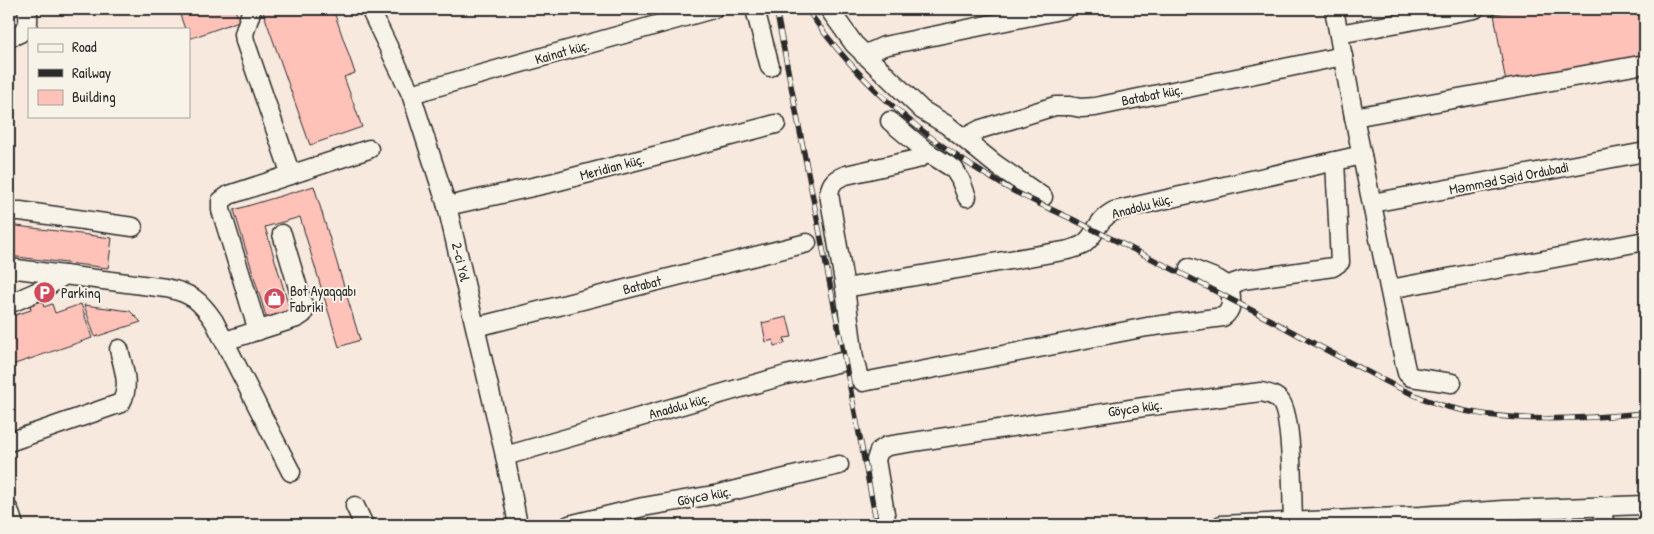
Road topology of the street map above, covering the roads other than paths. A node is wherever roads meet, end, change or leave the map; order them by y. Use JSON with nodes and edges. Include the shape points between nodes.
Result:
{"nodes":[{"id":1,"x":27,"y":9,"type":"edge"},
{"id":2,"x":250,"y":9,"type":"edge"},
{"id":3,"x":370,"y":9,"type":"edge"},
{"id":4,"x":713,"y":9,"type":"edge"},
{"id":5,"x":755,"y":9,"type":"edge"},
{"id":6,"x":828,"y":9,"type":"edge"},
{"id":7,"x":1066,"y":9,"type":"edge"},
{"id":8,"x":1334,"y":9,"type":"edge"},
{"id":9,"x":1475,"y":9,"type":"edge"},
{"id":10,"x":1443,"y":12,"type":"edge"},
{"id":11,"x":1339,"y":34,"type":"junction"},
{"id":12,"x":9,"y":37,"type":"edge"},
{"id":13,"x":864,"y":54,"type":"junction"},
{"id":14,"x":1343,"y":56,"type":"junction"},
{"id":15,"x":1645,"y":64,"type":"edge"},
{"id":16,"x":770,"y":67,"type":"dead end"},
{"id":17,"x":411,"y":94,"type":"junction"},
{"id":18,"x":1354,"y":117,"type":"junction"},
{"id":19,"x":890,"y":121,"type":"dead end"},
{"id":20,"x":776,"y":124,"type":"dead end"},
{"id":21,"x":964,"y":138,"type":"junction"},
{"id":22,"x":369,"y":149,"type":"dead end"},
{"id":23,"x":927,"y":152,"type":"junction"},
{"id":24,"x":1645,"y":152,"type":"edge"},
{"id":25,"x":1362,"y":155,"type":"junction"},
{"id":26,"x":1334,"y":161,"type":"junction"},
{"id":27,"x":291,"y":175,"type":"junction"},
{"id":28,"x":967,"y":197,"type":"dead end"},
{"id":29,"x":1043,"y":197,"type":"dead end"},
{"id":30,"x":1372,"y":203,"type":"junction"},
{"id":31,"x":447,"y":206,"type":"junction"},
{"id":32,"x":9,"y":211,"type":"edge"},
{"id":33,"x":133,"y":227,"type":"dead end"},
{"id":34,"x":282,"y":234,"type":"dead end"},
{"id":35,"x":1645,"y":240,"type":"edge"},
{"id":36,"x":808,"y":243,"type":"dead end"},
{"id":37,"x":9,"y":268,"type":"edge"},
{"id":38,"x":1189,"y":268,"type":"dead end"},
{"id":39,"x":65,"y":275,"type":"junction"},
{"id":40,"x":1230,"y":287,"type":"junction"},
{"id":41,"x":845,"y":288,"type":"junction"},
{"id":42,"x":1390,"y":290,"type":"junction"},
{"id":43,"x":9,"y":304,"type":"edge"},
{"id":44,"x":476,"y":326,"type":"junction"},
{"id":45,"x":258,"y":331,"type":"junction"},
{"id":46,"x":225,"y":342,"type":"junction"},
{"id":47,"x":119,"y":349,"type":"dead end"},
{"id":48,"x":854,"y":359,"type":"junction"},
{"id":49,"x":1452,"y":383,"type":"dead end"},
{"id":50,"x":9,"y":442,"type":"edge"},
{"id":51,"x":505,"y":456,"type":"junction"},
{"id":52,"x":839,"y":465,"type":"dead end"},
{"id":53,"x":291,"y":472,"type":"dead end"},
{"id":54,"x":1645,"y":505,"type":"edge"},
{"id":55,"x":354,"y":506,"type":"dead end"},
{"id":56,"x":1601,"y":506,"type":"junction"},
{"id":57,"x":9,"y":510,"type":"edge"},
{"id":58,"x":1506,"y":518,"type":"edge"},
{"id":59,"x":1421,"y":521,"type":"edge"},
{"id":60,"x":1293,"y":523,"type":"edge"},
{"id":61,"x":14,"y":525,"type":"edge"},
{"id":62,"x":364,"y":525,"type":"edge"},
{"id":63,"x":518,"y":525,"type":"edge"},
{"id":64,"x":569,"y":525,"type":"edge"},
{"id":65,"x":887,"y":525,"type":"edge"},
{"id":66,"x":1221,"y":525,"type":"edge"},
{"id":67,"x":1605,"y":525,"type":"edge"}],
"edges":[{"from":1,"to":12,"type":"street","via":[[28,25],[22,32]]},
{"from":2,"to":27,"type":"street","via":[[244,34]]},
{"from":3,"to":17,"type":"street","name":"2-ci Yol"},
{"from":4,"to":17,"type":"street","name":"Kainat küç."},
{"from":5,"to":16,"type":"street"},
{"from":6,"to":13,"type":"street"},
{"from":7,"to":13,"type":"street","via":[[884,46]]},
{"from":8,"to":11,"type":"street"},
{"from":9,"to":10,"type":"street"},
{"from":10,"to":11,"type":"street"},
{"from":11,"to":14,"type":"street"},
{"from":13,"to":21,"type":"street","via":[[922,110]]},
{"from":14,"to":18,"type":"street"},
{"from":14,"to":21,"type":"street","name":"Batabat küç.","via":[[1095,106],[1055,106],[980,129]]},
{"from":15,"to":18,"type":"street"},
{"from":17,"to":31,"type":"street","name":"2-ci Yol"},
{"from":18,"to":25,"type":"street"},
{"from":19,"to":23,"type":"street"},
{"from":20,"to":31,"type":"street","name":"Meridian küç.","via":[[555,182]]},
{"from":21,"to":29,"type":"street"},
{"from":22,"to":27,"type":"street"},
{"from":23,"to":28,"type":"street","via":[[954,169]]},
{"from":23,"to":41,"type":"street","via":[[917,159],[846,175],[831,184],[829,194]]},
{"from":24,"to":30,"type":"street","name":"Məmməd Səid Ordubadi"},
{"from":25,"to":26,"type":"street","name":"Anadolu küç."},
{"from":25,"to":30,"type":"street"},
{"from":26,"to":40,"type":"street","via":[[1340,262],[1333,267],[1243,280]]},
{"from":26,"to":41,"type":"street","name":"Anadolu küç.","via":[[1114,211],[1100,221],[1084,244],[1069,250]]},
{"from":27,"to":45,"type":"street","via":[[229,195],[221,201]]},
{"from":30,"to":42,"type":"street"},
{"from":31,"to":44,"type":"street","name":"2-ci Yol"},
{"from":32,"to":33,"type":"street"},
{"from":34,"to":45,"type":"street","via":[[303,314]]},
{"from":35,"to":42,"type":"street"},
{"from":36,"to":44,"type":"street","name":"Batabat"},
{"from":37,"to":39,"type":"street"},
{"from":38,"to":40,"type":"street"},
{"from":39,"to":43,"type":"street"},
{"from":39,"to":46,"type":"street","via":[[191,295],[207,310]]},
{"from":40,"to":48,"type":"street","via":[[1231,308],[1223,317],[1138,328],[863,382]]},
{"from":41,"to":48,"type":"street"},
{"from":42,"to":49,"type":"street","via":[[1407,373],[1411,377]]},
{"from":44,"to":51,"type":"street","name":"2-ci Yol"},
{"from":45,"to":46,"type":"street"},
{"from":46,"to":53,"type":"street"},
{"from":47,"to":50,"type":"street","via":[[127,384],[121,403]]},
{"from":48,"to":51,"type":"street","name":"Anadolu küç.","via":[[786,375]]},
{"from":51,"to":63,"type":"street","name":"2-ci Yol"},
{"from":52,"to":64,"type":"street","name":"Göycə küç."},
{"from":54,"to":56,"type":"street"},
{"from":55,"to":62,"type":"street"},
{"from":56,"to":58,"type":"street"},
{"from":56,"to":67,"type":"street"},
{"from":57,"to":61,"type":"street"},
{"from":58,"to":59,"type":"street"},
{"from":59,"to":60,"type":"street"},
{"from":60,"to":65,"type":"street","name":"Göycə küç.","via":[[1285,411],[1273,395],[1261,392],[887,446],[876,460]]},
{"from":60,"to":66,"type":"street"}]}
